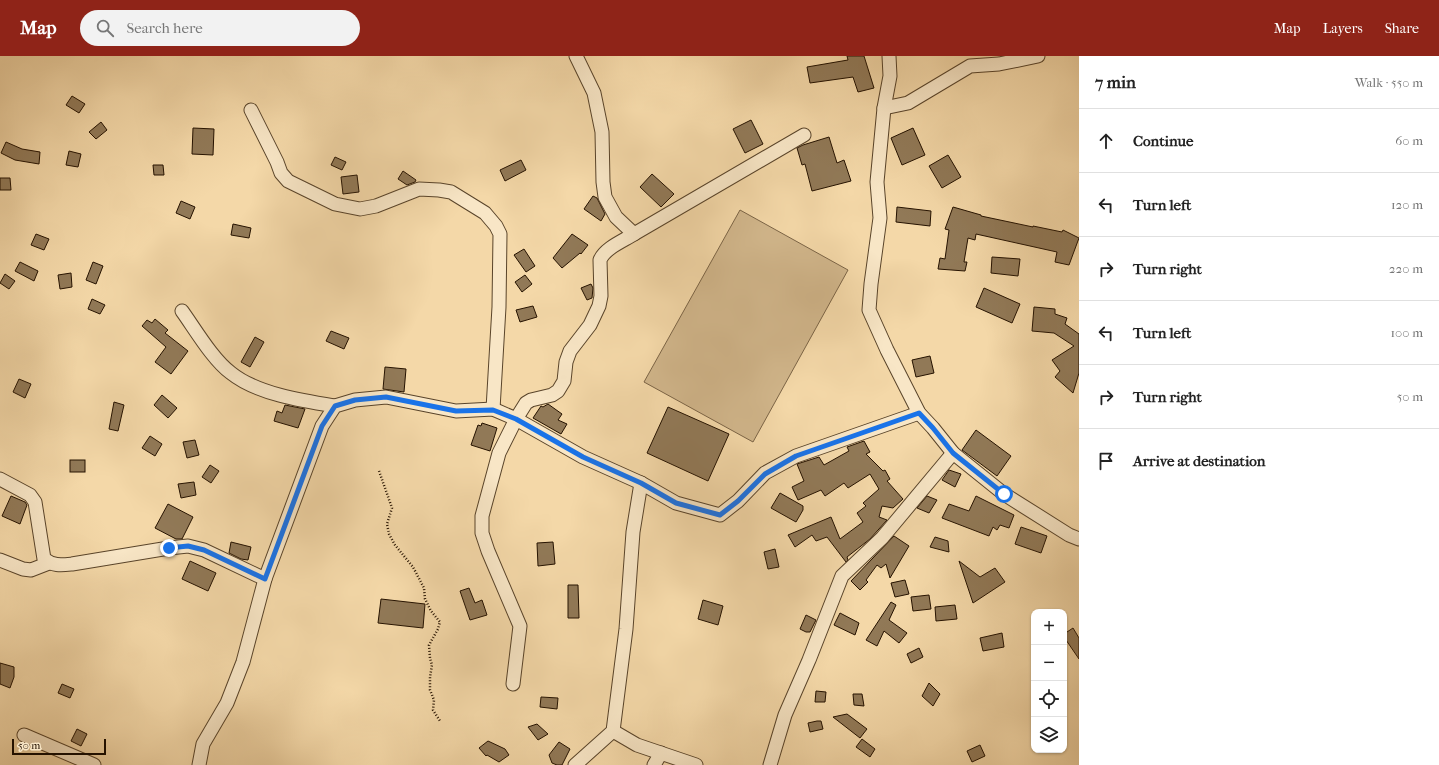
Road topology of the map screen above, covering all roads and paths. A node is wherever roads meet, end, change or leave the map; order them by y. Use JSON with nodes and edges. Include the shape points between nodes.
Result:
{"nodes":[{"id":1,"x":576,"y":56,"type":"edge"},
{"id":2,"x":889,"y":56,"type":"edge"},
{"id":3,"x":1038,"y":56,"type":"edge"},
{"id":4,"x":884,"y":108,"type":"junction"},
{"id":5,"x":251,"y":110,"type":"dead end"},
{"id":6,"x":804,"y":136,"type":"dead end"},
{"id":7,"x":634,"y":234,"type":"junction"},
{"id":8,"x":182,"y":311,"type":"dead end"},
{"id":9,"x":335,"y":406,"type":"junction"},
{"id":10,"x":493,"y":410,"type":"junction"},
{"id":11,"x":919,"y":413,"type":"junction"},
{"id":12,"x":516,"y":419,"type":"junction"},
{"id":13,"x":953,"y":453,"type":"junction"},
{"id":14,"x":379,"y":471,"type":"dead end"},
{"id":15,"x":0,"y":479,"type":"edge"},
{"id":16,"x":641,"y":483,"type":"junction"},
{"id":17,"x":1079,"y":539,"type":"edge"},
{"id":18,"x":0,"y":560,"type":"edge"},
{"id":19,"x":49,"y":563,"type":"junction"},
{"id":20,"x":265,"y":579,"type":"junction"},
{"id":21,"x":513,"y":684,"type":"dead end"},
{"id":22,"x":440,"y":721,"type":"dead end"},
{"id":23,"x":613,"y":731,"type":"junction"},
{"id":24,"x":24,"y":735,"type":"dead end"},
{"id":25,"x":661,"y":753,"type":"junction"},
{"id":26,"x":94,"y":765,"type":"edge"},
{"id":27,"x":199,"y":765,"type":"edge"},
{"id":28,"x":575,"y":765,"type":"edge"},
{"id":29,"x":654,"y":765,"type":"edge"},
{"id":30,"x":696,"y":765,"type":"edge"},
{"id":31,"x":770,"y":765,"type":"edge"}],
"edges":[{"from":1,"to":7,"type":"street","via":[[594,93],[602,132],[605,197],[616,217]]},
{"from":2,"to":4,"type":"street","via":[[890,76]]},
{"from":3,"to":4,"type":"street","via":[[999,64],[970,66],[908,103]]},
{"from":4,"to":11,"type":"street","via":[[877,182],[880,218],[869,310]]},
{"from":5,"to":10,"type":"street","via":[[277,162],[280,174],[288,181],[335,204],[360,209],[376,206],[419,189],[439,190],[451,192],[486,213],[500,234]]},
{"from":6,"to":7,"type":"street"},
{"from":7,"to":12,"type":"street","via":[[602,255],[599,306],[590,325],[570,351],[564,381],[558,391],[526,403]]},
{"from":8,"to":9,"type":"street","via":[[220,363],[243,381],[300,401]]},
{"from":9,"to":10,"type":"street","via":[[355,400],[386,397],[456,411]]},
{"from":9,"to":20,"type":"street","via":[[322,426]]},
{"from":10,"to":12,"type":"street"},
{"from":11,"to":13,"type":"street"},
{"from":11,"to":16,"type":"street","via":[[796,456],[765,474],[720,515],[676,503]]},
{"from":12,"to":16,"type":"street","via":[[583,457]]},
{"from":12,"to":21,"type":"street","via":[[499,453],[482,516],[482,533],[488,551],[520,626]]},
{"from":13,"to":17,"type":"street","via":[[1004,494]]},
{"from":13,"to":31,"type":"street","via":[[882,538],[842,576],[785,715]]},
{"from":14,"to":22,"type":"path","via":[[392,508],[387,524],[389,534],[413,567],[424,588],[425,599],[440,622],[429,645],[432,666],[430,690],[434,700],[432,710]]},
{"from":15,"to":19,"type":"street","via":[[30,495],[34,502],[44,559]]},
{"from":16,"to":23,"type":"street","via":[[633,532],[626,629]]},
{"from":18,"to":19,"type":"street","via":[[30,570]]},
{"from":19,"to":20,"type":"street","via":[[72,564],[188,546],[204,550]]},
{"from":20,"to":27,"type":"street","via":[[243,662],[227,704],[203,744]]},
{"from":23,"to":25,"type":"street","via":[[637,745]]},
{"from":23,"to":28,"type":"street"},
{"from":24,"to":26,"type":"street"},
{"from":25,"to":29,"type":"street"},
{"from":25,"to":30,"type":"street"}]}
